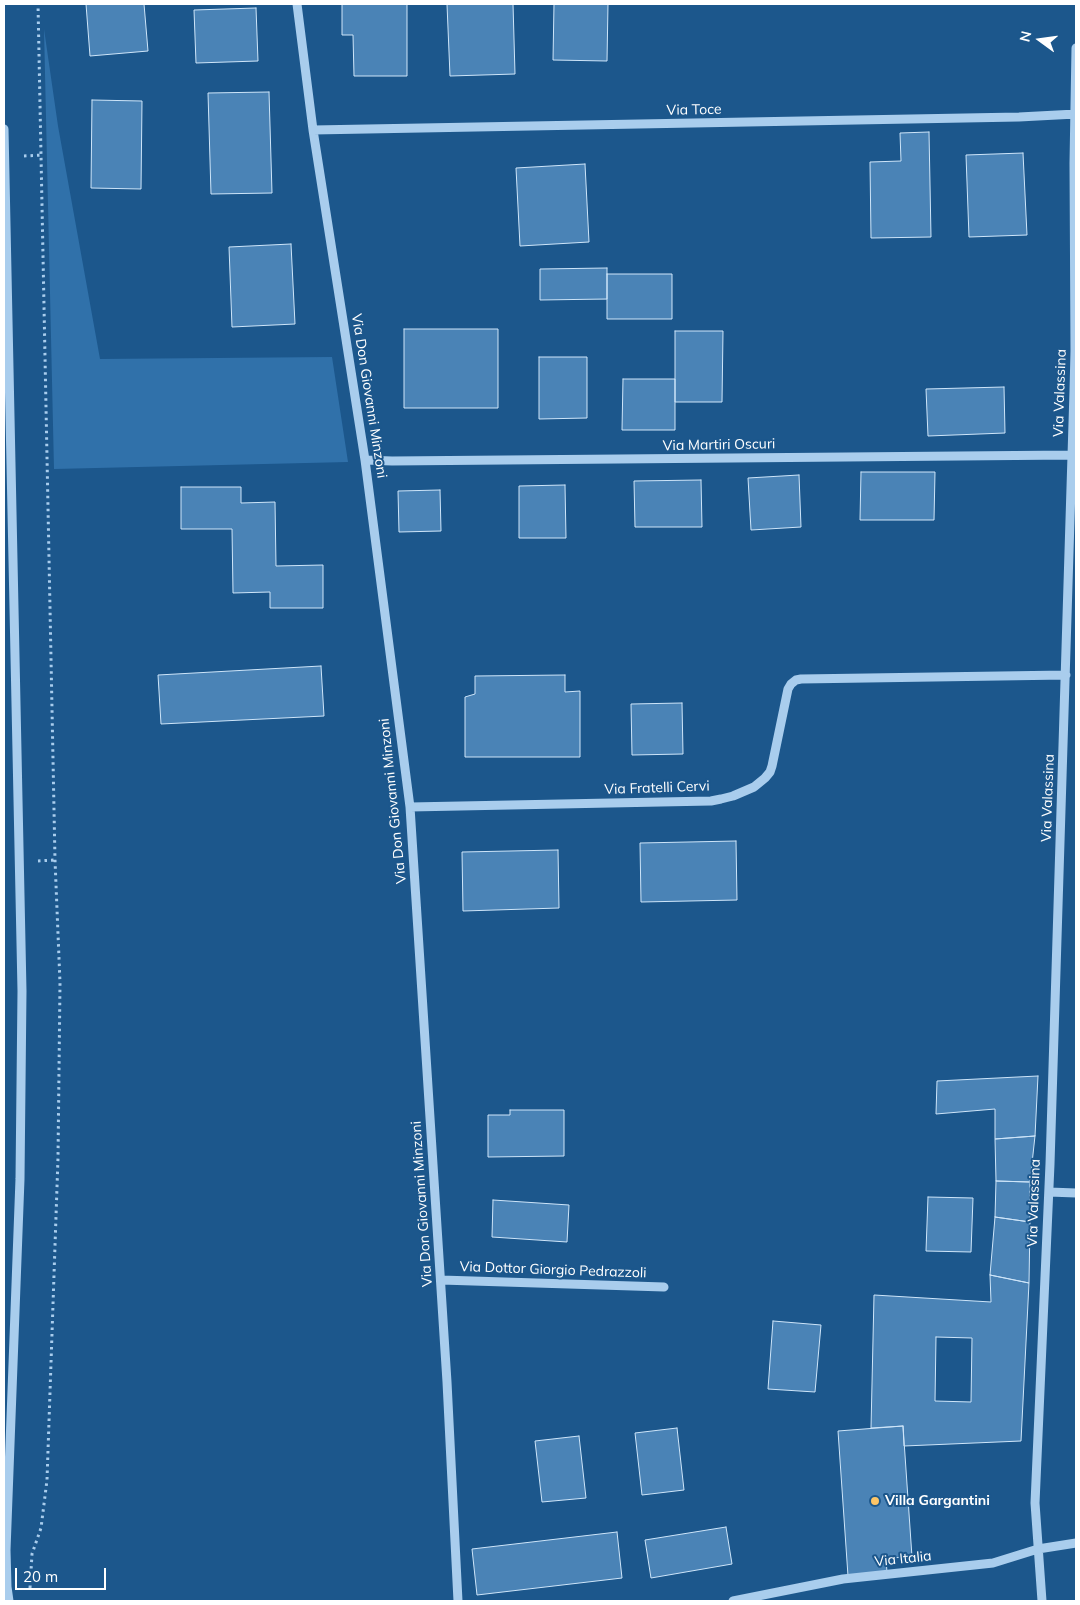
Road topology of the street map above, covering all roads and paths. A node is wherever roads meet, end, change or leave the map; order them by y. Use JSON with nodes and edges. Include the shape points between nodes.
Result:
{"nodes":[{"id":1,"x":38,"y":4,"type":"edge"},
{"id":2,"x":297,"y":4,"type":"edge"},
{"id":3,"x":1076,"y":48,"type":"edge"},
{"id":4,"x":1076,"y":114,"type":"edge"},
{"id":5,"x":4,"y":129,"type":"edge"},
{"id":6,"x":313,"y":130,"type":"junction"},
{"id":7,"x":7,"y":373,"type":"edge"},
{"id":8,"x":1075,"y":391,"type":"edge"},
{"id":9,"x":1072,"y":455,"type":"junction"},
{"id":10,"x":365,"y":460,"type":"junction"},
{"id":11,"x":1066,"y":675,"type":"junction"},
{"id":12,"x":410,"y":807,"type":"junction"},
{"id":13,"x":1049,"y":1192,"type":"junction"},
{"id":14,"x":1076,"y":1193,"type":"edge"},
{"id":15,"x":441,"y":1280,"type":"junction"},
{"id":16,"x":664,"y":1288,"type":"dead end"},
{"id":17,"x":1076,"y":1543,"type":"edge"},
{"id":18,"x":1038,"y":1549,"type":"junction"},
{"id":19,"x":5,"y":1554,"type":"edge"},
{"id":20,"x":30,"y":1593,"type":"dead end"},
{"id":21,"x":9,"y":1601,"type":"edge"},
{"id":22,"x":458,"y":1601,"type":"edge"},
{"id":23,"x":733,"y":1601,"type":"edge"},
{"id":24,"x":1042,"y":1601,"type":"edge"}],
"edges":[{"from":1,"to":20,"type":"path","via":[[60,983],[58,1158],[47,1480],[41,1528],[29,1573]]},
{"from":2,"to":6,"type":"street","name":"Via Don Giovanni Minzoni"},
{"from":3,"to":4,"type":"street","name":"Via Valassina"},
{"from":4,"to":6,"type":"street","name":"Via Toce"},
{"from":4,"to":8,"type":"street","name":"Via Valassina"},
{"from":5,"to":7,"type":"street"},
{"from":6,"to":10,"type":"street","name":"Via Don Giovanni Minzoni"},
{"from":7,"to":19,"type":"street","via":[[22,991],[20,1179]]},
{"from":8,"to":9,"type":"street","name":"Via Valassina"},
{"from":9,"to":10,"type":"street","name":"Via Martiri Oscuri"},
{"from":9,"to":11,"type":"street","name":"Via Valassina"},
{"from":10,"to":12,"type":"street","name":"Via Don Giovanni Minzoni"},
{"from":11,"to":12,"type":"street","name":"Via Fratelli Cervi","via":[[796,680],[788,689],[772,766],[765,778],[733,796],[711,801]]},
{"from":11,"to":13,"type":"street","name":"Via Valassina"},
{"from":12,"to":15,"type":"street","name":"Via Don Giovanni Minzoni"},
{"from":13,"to":14,"type":"street"},
{"from":13,"to":18,"type":"street","name":"Via Valassina","via":[[1035,1503]]},
{"from":15,"to":16,"type":"street","name":"Via Dottor Giorgio Pedrazzoli"},
{"from":15,"to":22,"type":"street","name":"Via Don Giovanni Minzoni"},
{"from":17,"to":18,"type":"street","name":"Via Italia"},
{"from":18,"to":23,"type":"street","name":"Via Italia","via":[[993,1562],[843,1579]]},
{"from":18,"to":24,"type":"street","name":"Via Valassina"},
{"from":19,"to":21,"type":"street"}]}
